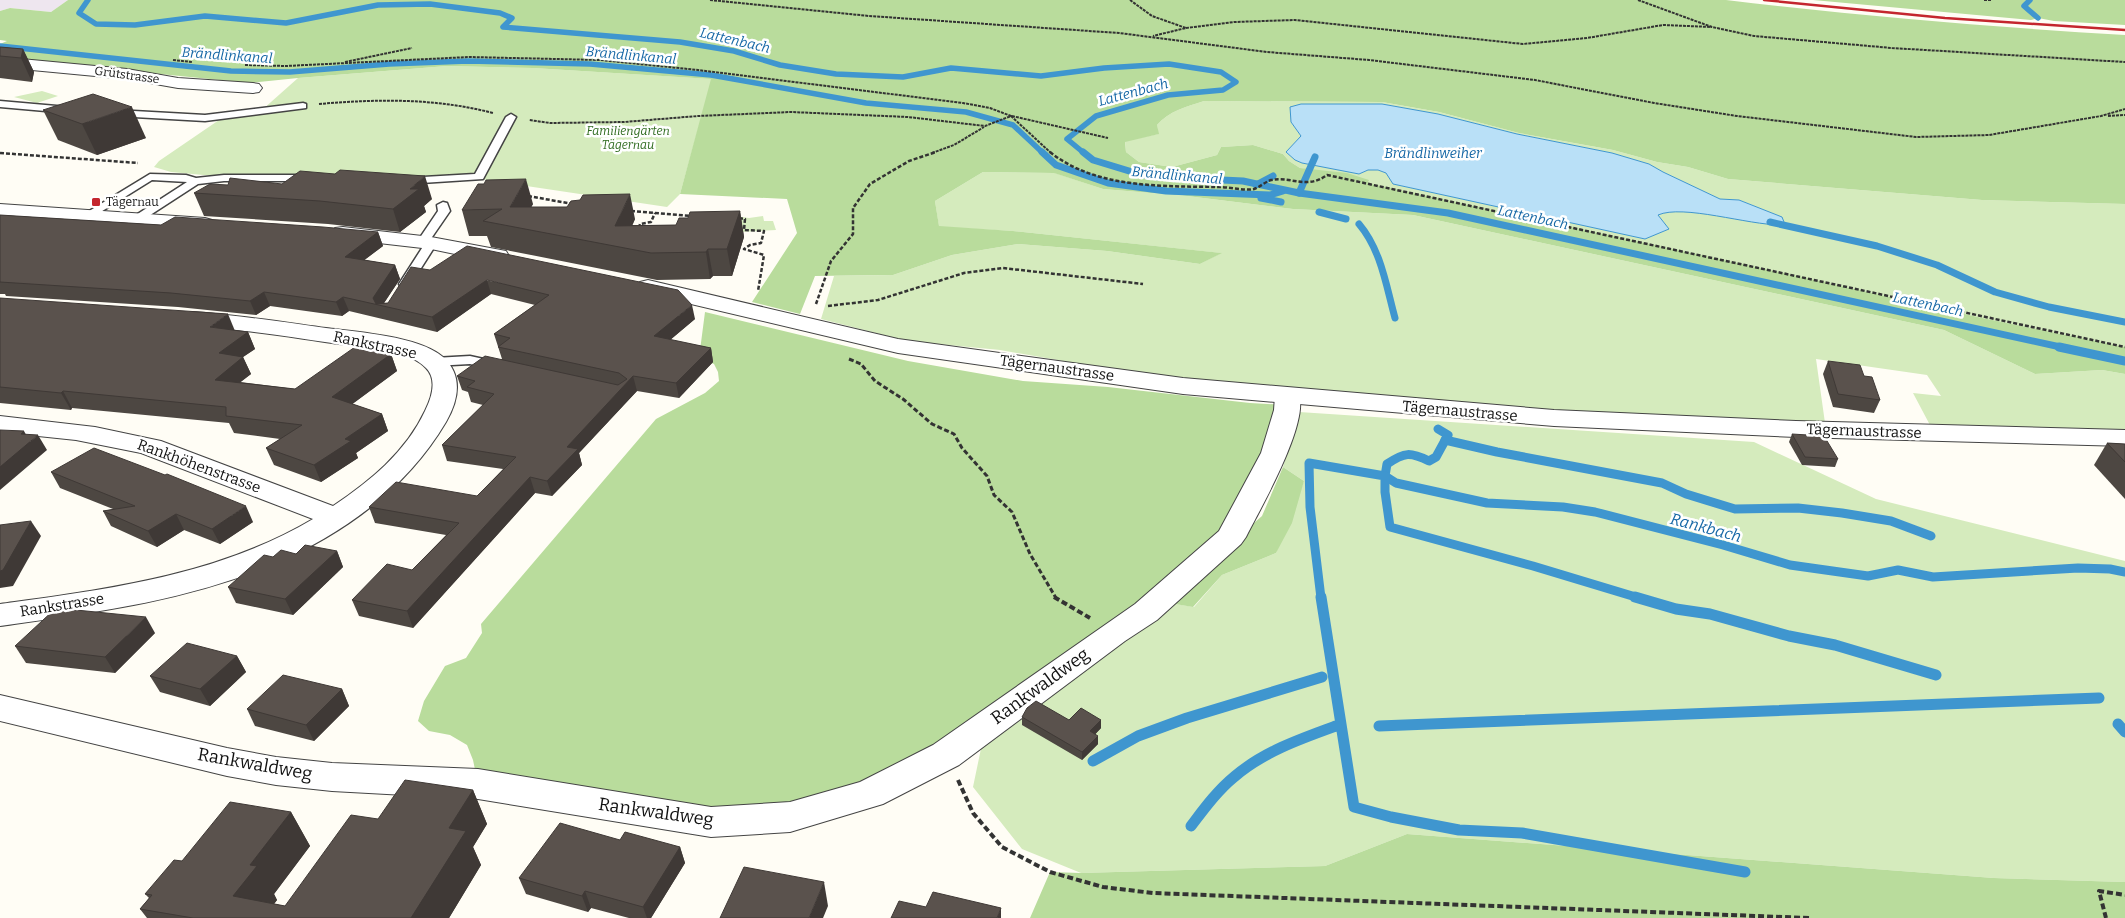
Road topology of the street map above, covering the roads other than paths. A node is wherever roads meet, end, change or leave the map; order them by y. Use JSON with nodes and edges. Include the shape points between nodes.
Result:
{"nodes":[{"id":1,"x":0,"y":62,"type":"edge"},
{"id":2,"x":253,"y":88,"type":"dead end"},
{"id":3,"x":0,"y":104,"type":"edge"},
{"id":4,"x":303,"y":106,"type":"dead end"},
{"id":5,"x":78,"y":110,"type":"edge"},
{"id":6,"x":107,"y":112,"type":"edge"},
{"id":7,"x":511,"y":118,"type":"dead end"},
{"id":8,"x":321,"y":178,"type":"edge"},
{"id":9,"x":195,"y":181,"type":"junction"},
{"id":10,"x":392,"y":181,"type":"edge"},
{"id":11,"x":442,"y":205,"type":"dead end"},
{"id":12,"x":0,"y":210,"type":"edge"},
{"id":13,"x":87,"y":216,"type":"junction"},
{"id":14,"x":137,"y":220,"type":"junction"},
{"id":15,"x":223,"y":225,"type":"edge"},
{"id":16,"x":318,"y":231,"type":"edge"},
{"id":17,"x":427,"y":242,"type":"junction"},
{"id":18,"x":516,"y":259,"type":"edge"},
{"id":19,"x":623,"y":282,"type":"edge"},
{"id":20,"x":396,"y":297,"type":"edge"},
{"id":21,"x":172,"y":317,"type":"edge"},
{"id":22,"x":434,"y":362,"type":"junction"},
{"id":23,"x":508,"y":369,"type":"edge"},
{"id":24,"x":1288,"y":396,"type":"junction"},
{"id":25,"x":0,"y":424,"type":"edge"},
{"id":26,"x":2125,"y":438,"type":"edge"},
{"id":27,"x":335,"y":517,"type":"junction"},
{"id":28,"x":0,"y":614,"type":"edge"},
{"id":29,"x":0,"y":708,"type":"edge"}],
"edges":[{"from":1,"to":2,"type":"street","name":"Grütstrasse","via":[[127,74],[178,83]]},
{"from":3,"to":5,"type":"lane"},
{"from":4,"to":6,"type":"lane","via":[[206,118]]},
{"from":7,"to":10,"type":"lane","via":[[479,177]]},
{"from":8,"to":9,"type":"lane"},
{"from":9,"to":13,"type":"lane","via":[[150,177]]},
{"from":9,"to":14,"type":"lane"},
{"from":11,"to":17,"type":"lane","via":[[444,211]]},
{"from":12,"to":13,"type":"street"},
{"from":13,"to":14,"type":"street"},
{"from":14,"to":15,"type":"street"},
{"from":16,"to":17,"type":"street"},
{"from":17,"to":18,"type":"street"},
{"from":17,"to":20,"type":"lane"},
{"from":19,"to":24,"type":"street","name":"Tägernaustrasse","via":[[754,312],[811,318],[926,350],[1183,386]]},
{"from":21,"to":22,"type":"street","name":"Rankstrasse","via":[[240,322],[364,340],[408,349]]},
{"from":22,"to":23,"type":"lane","via":[[470,360]]},
{"from":22,"to":27,"type":"street","name":"Rankstrasse","via":[[445,380],[440,408],[392,483]]},
{"from":24,"to":26,"type":"street","name":"Tägernaustrasse","via":[[1564,419]]},
{"from":24,"to":29,"type":"street","name":"Rankwaldweg","via":[[1275,453],[1231,537],[1146,612],[946,755],[870,794],[790,817],[710,822],[478,784],[276,771]]},
{"from":25,"to":27,"type":"street","name":"Rankhöhenstrasse","via":[[47,428],[151,447]]},
{"from":27,"to":28,"type":"street","name":"Rankstrasse","via":[[284,546],[211,577],[153,591]]}]}
